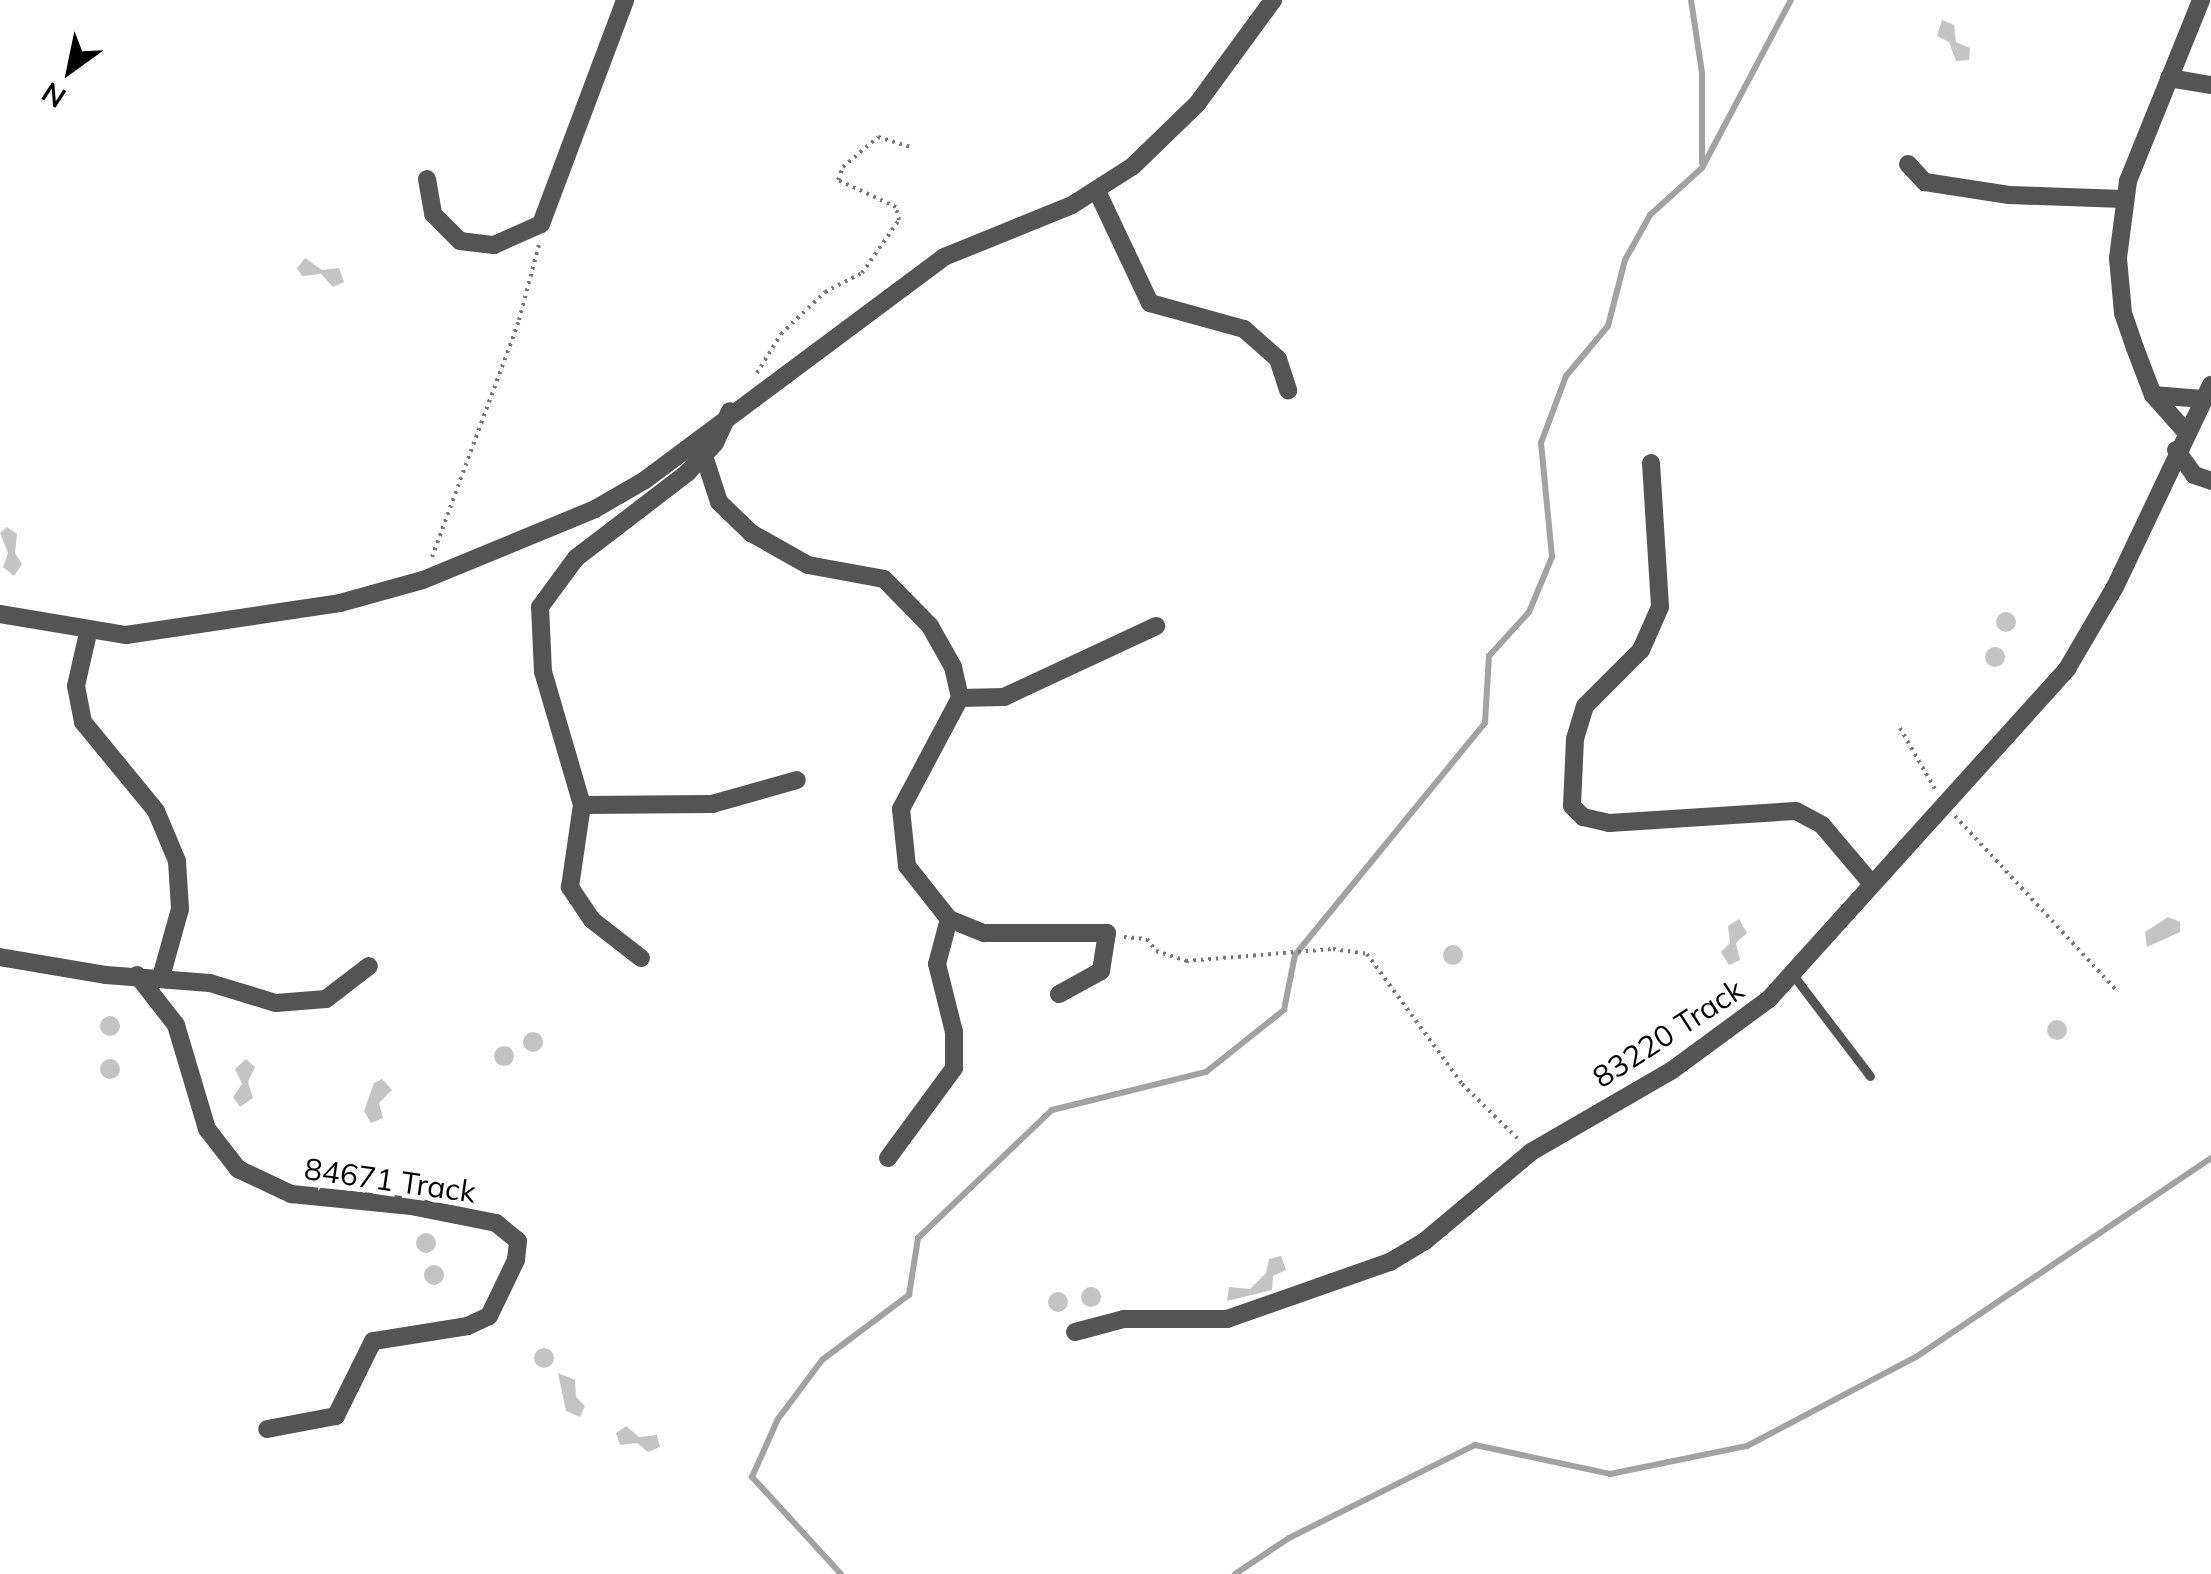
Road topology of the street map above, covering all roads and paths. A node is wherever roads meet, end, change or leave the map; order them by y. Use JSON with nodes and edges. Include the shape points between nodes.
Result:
{"nodes":[{"id":1,"x":626,"y":0,"type":"edge"},
{"id":2,"x":1273,"y":0,"type":"edge"},
{"id":3,"x":2201,"y":0,"type":"edge"},
{"id":4,"x":2169,"y":78,"type":"junction"},
{"id":5,"x":2211,"y":86,"type":"edge"},
{"id":6,"x":910,"y":147,"type":"dead end"},
{"id":7,"x":1908,"y":164,"type":"dead end"},
{"id":8,"x":426,"y":179,"type":"dead end"},
{"id":9,"x":1097,"y":191,"type":"junction"},
{"id":10,"x":2123,"y":200,"type":"junction"},
{"id":11,"x":541,"y":224,"type":"junction"},
{"id":12,"x":1288,"y":390,"type":"dead end"},
{"id":13,"x":758,"y":392,"type":"junction"},
{"id":14,"x":2207,"y":392,"type":"edge"},
{"id":15,"x":2154,"y":395,"type":"junction"},
{"id":16,"x":730,"y":411,"type":"junction"},
{"id":17,"x":2185,"y":431,"type":"junction"},
{"id":18,"x":2176,"y":450,"type":"junction"},
{"id":19,"x":704,"y":456,"type":"junction"},
{"id":20,"x":1652,"y":462,"type":"dead end"},
{"id":21,"x":2211,"y":481,"type":"edge"},
{"id":22,"x":423,"y":580,"type":"junction"},
{"id":23,"x":0,"y":614,"type":"edge"},
{"id":24,"x":1156,"y":626,"type":"dead end"},
{"id":25,"x":88,"y":633,"type":"junction"},
{"id":26,"x":960,"y":698,"type":"junction"},
{"id":27,"x":1900,"y":728,"type":"dead end"},
{"id":28,"x":797,"y":780,"type":"dead end"},
{"id":29,"x":1944,"y":804,"type":"junction"},
{"id":30,"x":582,"y":805,"type":"junction"},
{"id":31,"x":1871,"y":883,"type":"junction"},
{"id":32,"x":949,"y":919,"type":"junction"},
{"id":33,"x":1110,"y":936,"type":"junction"},
{"id":34,"x":0,"y":957,"type":"edge"},
{"id":35,"x":641,"y":958,"type":"dead end"},
{"id":36,"x":370,"y":966,"type":"dead end"},
{"id":37,"x":1793,"y":974,"type":"junction"},
{"id":38,"x":136,"y":975,"type":"junction"},
{"id":39,"x":161,"y":977,"type":"junction"},
{"id":40,"x":2116,"y":989,"type":"dead end"},
{"id":41,"x":1059,"y":994,"type":"dead end"},
{"id":42,"x":1870,"y":1076,"type":"dead end"},
{"id":43,"x":1531,"y":1152,"type":"junction"},
{"id":44,"x":888,"y":1158,"type":"dead end"},
{"id":45,"x":1075,"y":1332,"type":"dead end"},
{"id":46,"x":267,"y":1429,"type":"dead end"}],
"edges":[{"from":1,"to":11,"type":"street"},
{"from":2,"to":9,"type":"street","via":[[1186,116]]},
{"from":3,"to":4,"type":"street"},
{"from":4,"to":5,"type":"street"},
{"from":4,"to":10,"type":"street"},
{"from":6,"to":13,"type":"path","via":[[878,138],[843,167],[838,180],[891,203],[899,220],[862,273],[825,292],[780,334],[755,376]]},
{"from":7,"to":10,"type":"street","via":[[1925,182],[2009,195]]},
{"from":8,"to":11,"type":"street","via":[[433,214],[460,241],[494,246]]},
{"from":9,"to":12,"type":"street","via":[[1150,304],[1244,329],[1278,359]]},
{"from":9,"to":13,"type":"street","via":[[944,257]]},
{"from":10,"to":15,"type":"street","via":[[2123,313]]},
{"from":11,"to":22,"type":"path","via":[[531,285]]},
{"from":13,"to":16,"type":"street"},
{"from":14,"to":15,"type":"street"},
{"from":14,"to":17,"type":"street","name":"83220 Track"},
{"from":15,"to":17,"type":"street"},
{"from":16,"to":19,"type":"street"},
{"from":16,"to":22,"type":"street","via":[[620,496]]},
{"from":17,"to":18,"type":"street","name":"83220 Track"},
{"from":18,"to":21,"type":"street","via":[[2194,475]]},
{"from":18,"to":29,"type":"street","name":"83220 Track","via":[[2084,644],[2036,708]]},
{"from":19,"to":26,"type":"street","via":[[719,502],[772,548],[808,565],[868,573],[897,588],[944,649]]},
{"from":19,"to":30,"type":"street","via":[[666,493],[576,558],[540,607],[543,672]]},
{"from":20,"to":31,"type":"street","via":[[1660,608],[1641,650],[1584,706],[1575,739],[1572,806],[1583,817],[1609,822],[1796,811],[1822,825]]},
{"from":22,"to":25,"type":"street","via":[[340,604],[144,633]]},
{"from":23,"to":25,"type":"street"},
{"from":24,"to":26,"type":"street","via":[[1004,697]]},
{"from":25,"to":39,"type":"street","via":[[76,686],[83,722],[156,810],[177,860],[180,909]]},
{"from":26,"to":32,"type":"street","via":[[901,809],[908,866]]},
{"from":27,"to":29,"type":"path"},
{"from":28,"to":30,"type":"street","via":[[712,804]]},
{"from":29,"to":31,"type":"street","name":"83220 Track"},
{"from":29,"to":40,"type":"path"},
{"from":30,"to":35,"type":"street","via":[[570,887],[592,920]]},
{"from":31,"to":37,"type":"street","name":"83220 Track"},
{"from":32,"to":33,"type":"street","via":[[1004,936],[1096,929]]},
{"from":32,"to":44,"type":"street","via":[[937,964],[954,1032],[954,1068]]},
{"from":33,"to":41,"type":"street","via":[[1100,971]]},
{"from":33,"to":43,"type":"path","via":[[1147,939],[1156,951],[1186,962],[1333,949],[1367,954],[1462,1084]]},
{"from":34,"to":38,"type":"street"},
{"from":36,"to":39,"type":"street","via":[[338,994],[303,1002],[267,1001]]},
{"from":37,"to":42,"type":"lane"},
{"from":37,"to":43,"type":"street","name":"83220 Track","via":[[1708,1047]]},
{"from":38,"to":39,"type":"street"},
{"from":38,"to":46,"type":"street","name":"84671 Track","via":[[176,1025],[207,1129],[238,1170],[291,1194],[496,1223],[518,1241],[489,1316],[468,1326],[373,1341],[336,1416]]},
{"from":43,"to":45,"type":"street","name":"83220 Track","via":[[1425,1241],[1372,1268],[1228,1319],[1124,1319]]}]}
